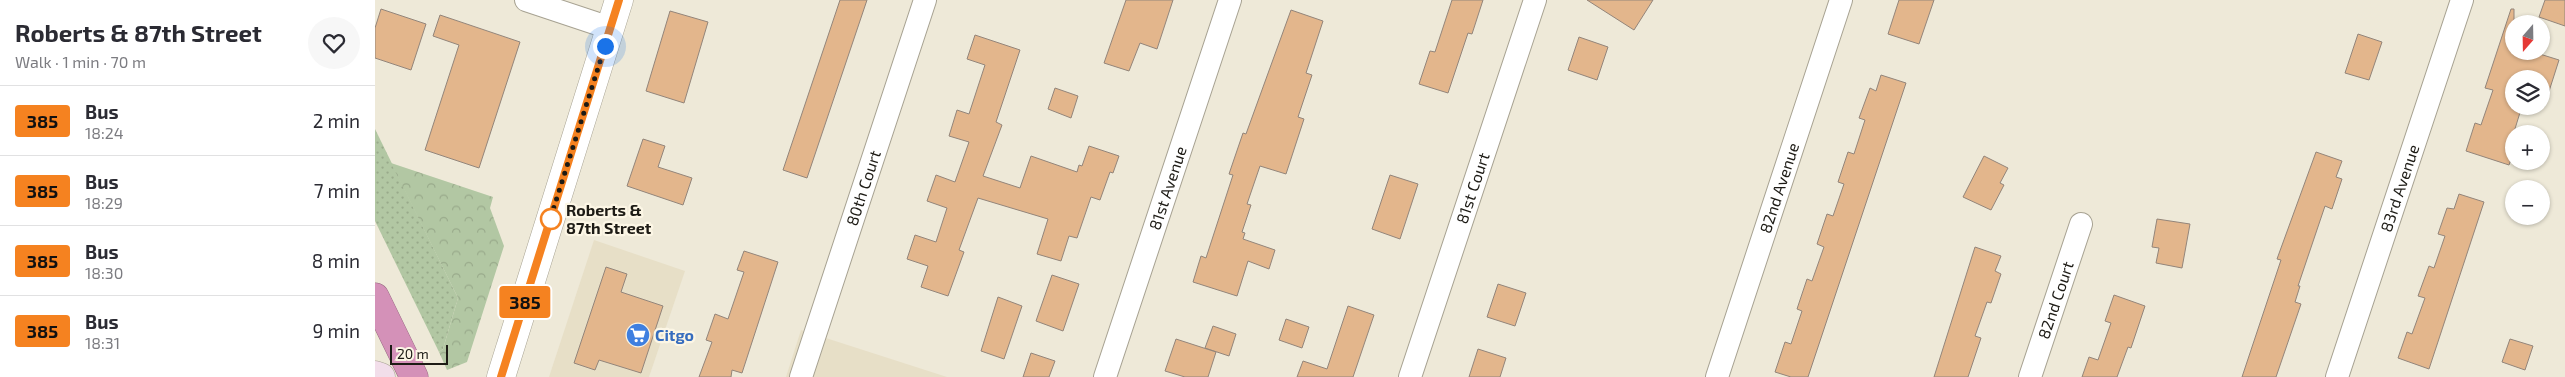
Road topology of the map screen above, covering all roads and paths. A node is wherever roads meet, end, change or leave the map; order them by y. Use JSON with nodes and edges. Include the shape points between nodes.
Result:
{"nodes":[{"id":1,"x":526,"y":0,"type":"edge"},
{"id":2,"x":619,"y":0,"type":"edge"},
{"id":3,"x":925,"y":0,"type":"edge"},
{"id":4,"x":1230,"y":0,"type":"edge"},
{"id":5,"x":1535,"y":0,"type":"edge"},
{"id":6,"x":1841,"y":0,"type":"edge"},
{"id":7,"x":2462,"y":0,"type":"edge"},
{"id":8,"x":611,"y":28,"type":"junction"},
{"id":9,"x":2081,"y":224,"type":"dead end"},
{"id":10,"x":375,"y":297,"type":"edge"},
{"id":11,"x":375,"y":375,"type":"edge"},
{"id":12,"x":381,"y":377,"type":"edge"},
{"id":13,"x":414,"y":377,"type":"edge"},
{"id":14,"x":501,"y":377,"type":"edge"},
{"id":15,"x":801,"y":377,"type":"edge"},
{"id":16,"x":1105,"y":377,"type":"edge"},
{"id":17,"x":1410,"y":377,"type":"edge"},
{"id":18,"x":1717,"y":377,"type":"edge"},
{"id":19,"x":2030,"y":377,"type":"edge"},
{"id":20,"x":2337,"y":377,"type":"edge"}],
"edges":[{"from":1,"to":8,"type":"street"},
{"from":2,"to":8,"type":"street"},
{"from":3,"to":15,"type":"street","name":"80th Court"},
{"from":4,"to":16,"type":"street","name":"81st Avenue"},
{"from":5,"to":17,"type":"street","name":"81st Court"},
{"from":6,"to":18,"type":"street","name":"82nd Avenue"},
{"from":7,"to":20,"type":"street","name":"83rd Avenue"},
{"from":8,"to":14,"type":"street"},
{"from":9,"to":19,"type":"street","name":"82nd Court"},
{"from":10,"to":13,"type":"highway"},
{"from":11,"to":12,"type":"main road"}]}
